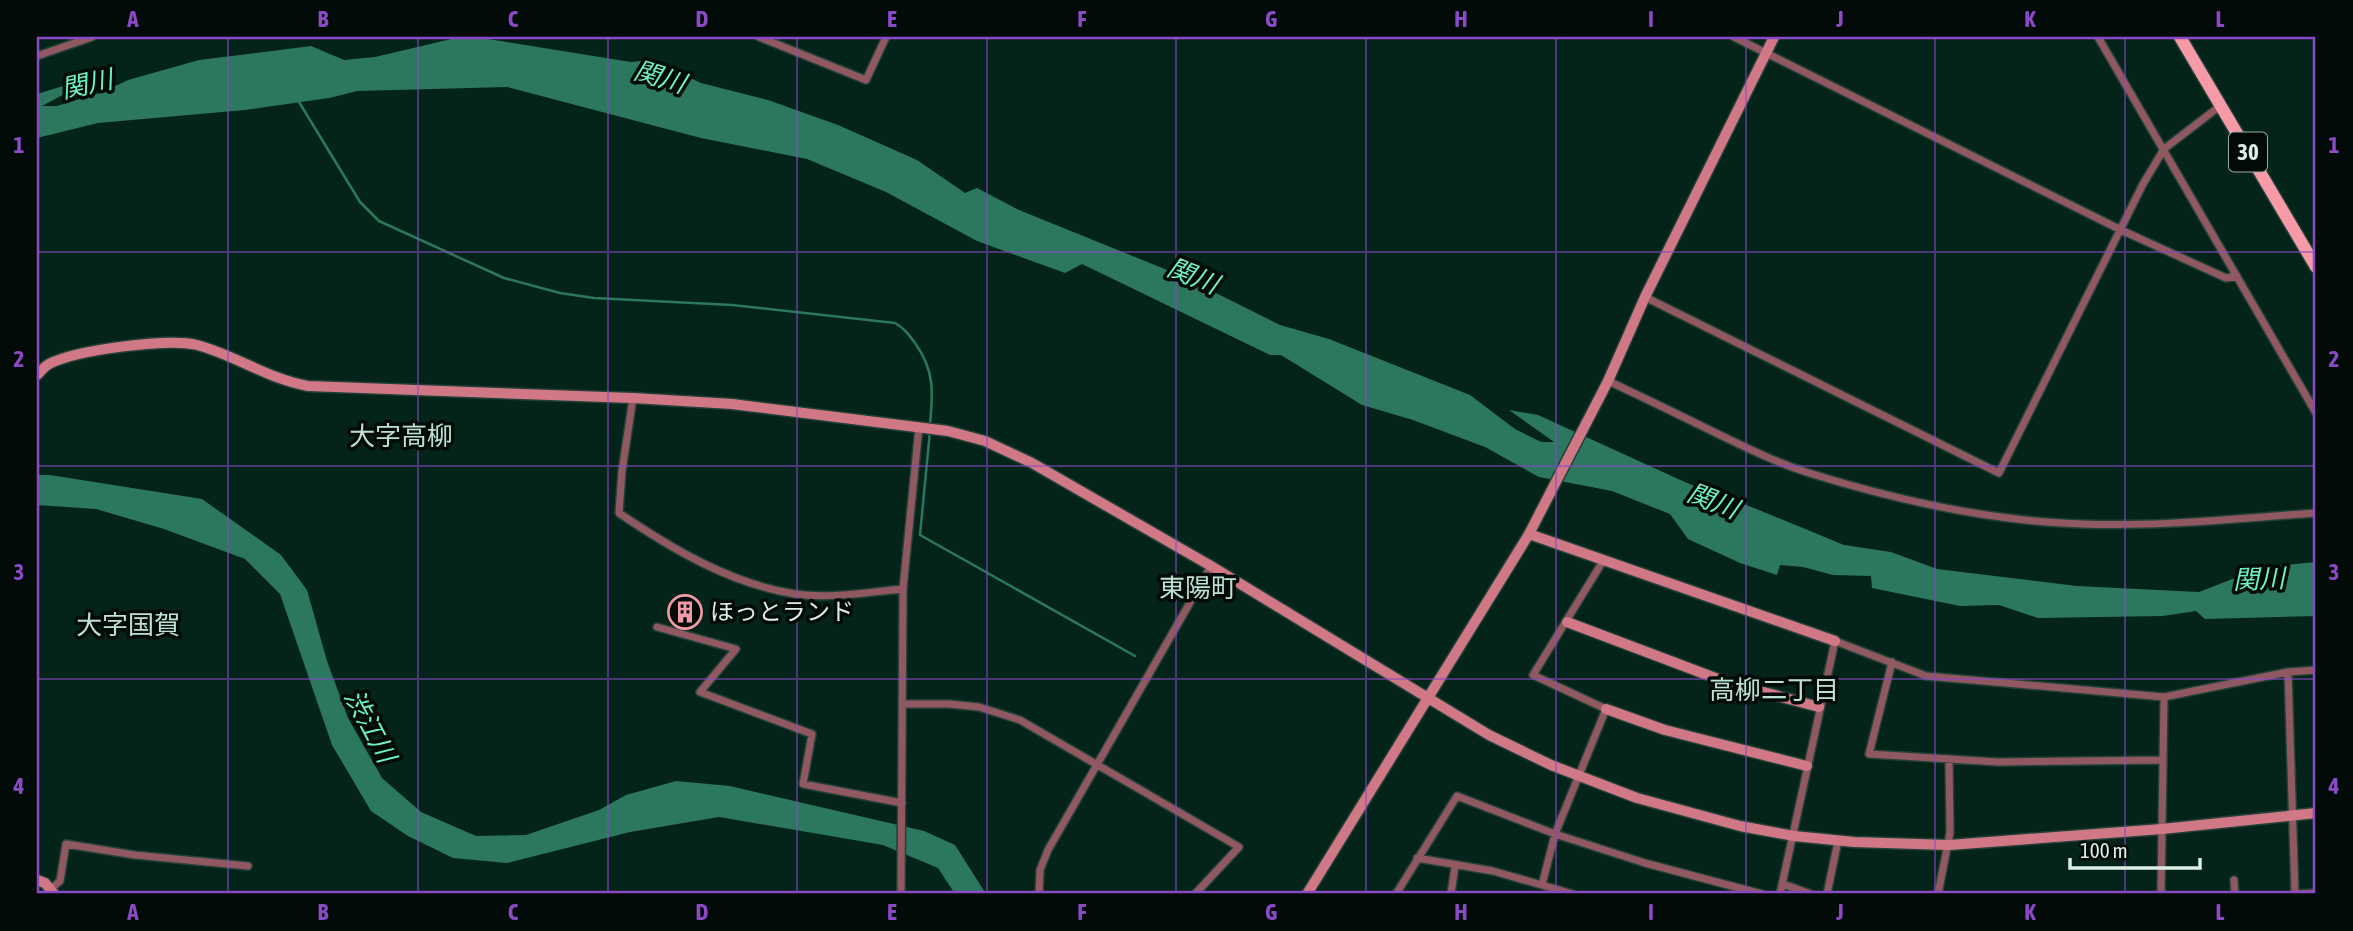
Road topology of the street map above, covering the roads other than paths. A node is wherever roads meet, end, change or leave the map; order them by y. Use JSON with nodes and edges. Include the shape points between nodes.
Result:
{"nodes":[{"id":1,"x":92,"y":37,"type":"edge"},
{"id":2,"x":759,"y":37,"type":"edge"},
{"id":3,"x":886,"y":37,"type":"edge"},
{"id":4,"x":1734,"y":37,"type":"edge"},
{"id":5,"x":1774,"y":37,"type":"edge"},
{"id":6,"x":2098,"y":37,"type":"edge"},
{"id":7,"x":2180,"y":37,"type":"edge"},
{"id":8,"x":1766,"y":52,"type":"junction"},
{"id":9,"x":37,"y":56,"type":"edge"},
{"id":10,"x":2220,"y":106,"type":"junction"},
{"id":11,"x":2164,"y":149,"type":"junction"},
{"id":12,"x":2121,"y":230,"type":"junction"},
{"id":13,"x":2311,"y":250,"type":"edge"},
{"id":14,"x":2316,"y":267,"type":"edge"},
{"id":15,"x":2237,"y":276,"type":"junction"},
{"id":16,"x":1645,"y":296,"type":"junction"},
{"id":17,"x":37,"y":375,"type":"edge"},
{"id":18,"x":1608,"y":381,"type":"junction"},
{"id":19,"x":633,"y":398,"type":"junction"},
{"id":20,"x":2316,"y":413,"type":"edge"},
{"id":21,"x":919,"y":427,"type":"junction"},
{"id":22,"x":2316,"y":513,"type":"edge"},
{"id":23,"x":1531,"y":530,"type":"junction"},
{"id":24,"x":1603,"y":561,"type":"junction"},
{"id":25,"x":1211,"y":566,"type":"junction"},
{"id":26,"x":903,"y":589,"type":"junction"},
{"id":27,"x":1567,"y":622,"type":"junction"},
{"id":28,"x":657,"y":627,"type":"dead end"},
{"id":29,"x":1835,"y":641,"type":"junction"},
{"id":30,"x":1892,"y":662,"type":"junction"},
{"id":31,"x":2316,"y":670,"type":"edge"},
{"id":32,"x":2288,"y":672,"type":"junction"},
{"id":33,"x":2164,"y":697,"type":"junction"},
{"id":34,"x":1429,"y":699,"type":"junction"},
{"id":35,"x":902,"y":704,"type":"junction"},
{"id":36,"x":1819,"y":707,"type":"junction"},
{"id":37,"x":1606,"y":709,"type":"junction"},
{"id":38,"x":1949,"y":759,"type":"junction"},
{"id":39,"x":2163,"y":760,"type":"junction"},
{"id":40,"x":1096,"y":763,"type":"junction"},
{"id":41,"x":1807,"y":766,"type":"junction"},
{"id":42,"x":1579,"y":776,"type":"junction"},
{"id":43,"x":902,"y":803,"type":"junction"},
{"id":44,"x":2316,"y":813,"type":"edge"},
{"id":45,"x":2291,"y":814,"type":"junction"},
{"id":46,"x":2162,"y":829,"type":"junction"},
{"id":47,"x":1555,"y":834,"type":"junction"},
{"id":48,"x":1794,"y":836,"type":"junction"},
{"id":49,"x":1838,"y":841,"type":"junction"},
{"id":50,"x":1949,"y":845,"type":"junction"},
{"id":51,"x":1417,"y":858,"type":"junction"},
{"id":52,"x":248,"y":866,"type":"dead end"},
{"id":53,"x":1455,"y":866,"type":"junction"},
{"id":54,"x":37,"y":880,"type":"edge"},
{"id":55,"x":2234,"y":880,"type":"dead end"},
{"id":56,"x":1721,"y":884,"type":"junction"},
{"id":57,"x":1783,"y":884,"type":"junction"},
{"id":58,"x":1542,"y":885,"type":"junction"},
{"id":59,"x":52,"y":892,"type":"edge"},
{"id":60,"x":2316,"y":893,"type":"edge"},
{"id":61,"x":901,"y":894,"type":"edge"},
{"id":62,"x":1039,"y":894,"type":"edge"},
{"id":63,"x":1195,"y":894,"type":"edge"},
{"id":64,"x":1307,"y":894,"type":"edge"},
{"id":65,"x":1396,"y":894,"type":"edge"},
{"id":66,"x":1451,"y":894,"type":"edge"},
{"id":67,"x":1573,"y":894,"type":"edge"},
{"id":68,"x":1719,"y":894,"type":"edge"},
{"id":69,"x":1762,"y":894,"type":"edge"},
{"id":70,"x":1780,"y":894,"type":"edge"},
{"id":71,"x":1811,"y":894,"type":"edge"},
{"id":72,"x":1827,"y":894,"type":"edge"},
{"id":73,"x":1938,"y":894,"type":"edge"},
{"id":74,"x":2161,"y":894,"type":"edge"},
{"id":75,"x":2235,"y":894,"type":"edge"},
{"id":76,"x":2295,"y":894,"type":"edge"}],
"edges":[{"from":1,"to":9,"type":"street"},
{"from":2,"to":3,"type":"street","via":[[866,80]]},
{"from":4,"to":8,"type":"street"},
{"from":5,"to":8,"type":"street"},
{"from":6,"to":11,"type":"street"},
{"from":7,"to":10,"type":"main road","number":"30"},
{"from":8,"to":12,"type":"street"},
{"from":8,"to":16,"type":"street"},
{"from":10,"to":11,"type":"street"},
{"from":10,"to":13,"type":"main road","number":"30"},
{"from":11,"to":12,"type":"street"},
{"from":11,"to":15,"type":"street"},
{"from":12,"to":15,"type":"street","via":[[2227,278]]},
{"from":12,"to":16,"type":"street","via":[[1998,473]]},
{"from":13,"to":14,"type":"main road","number":"30"},
{"from":15,"to":20,"type":"street"},
{"from":16,"to":18,"type":"street"},
{"from":17,"to":19,"type":"street","via":[[45,366],[89,352],[193,344],[308,386]]},
{"from":18,"to":22,"type":"street","via":[[1805,472],[1933,505],[2083,524]]},
{"from":18,"to":23,"type":"street"},
{"from":19,"to":21,"type":"street","via":[[732,404]]},
{"from":19,"to":26,"type":"street","via":[[619,513],[685,554],[762,586],[825,595]]},
{"from":21,"to":25,"type":"street","via":[[985,441],[1032,463]]},
{"from":21,"to":26,"type":"street"},
{"from":23,"to":24,"type":"street"},
{"from":23,"to":34,"type":"street"},
{"from":24,"to":27,"type":"street"},
{"from":24,"to":29,"type":"street"},
{"from":25,"to":34,"type":"street"},
{"from":25,"to":40,"type":"street"},
{"from":26,"to":35,"type":"street"},
{"from":27,"to":36,"type":"street","via":[[1726,682]]},
{"from":27,"to":37,"type":"street","via":[[1533,675]]},
{"from":28,"to":43,"type":"street","via":[[736,649],[700,692],[812,734],[803,784]]},
{"from":29,"to":30,"type":"street"},
{"from":29,"to":36,"type":"street"},
{"from":30,"to":33,"type":"street","via":[[1926,676]]},
{"from":30,"to":38,"type":"street","via":[[1869,754]]},
{"from":31,"to":32,"type":"street"},
{"from":32,"to":33,"type":"street"},
{"from":32,"to":45,"type":"street"},
{"from":33,"to":39,"type":"street"},
{"from":34,"to":42,"type":"street","via":[[1489,735]]},
{"from":34,"to":64,"type":"street"},
{"from":35,"to":40,"type":"street","via":[[979,707],[1020,720]]},
{"from":35,"to":43,"type":"street"},
{"from":36,"to":41,"type":"street"},
{"from":37,"to":41,"type":"street","via":[[1665,730]]},
{"from":37,"to":42,"type":"street"},
{"from":38,"to":39,"type":"street"},
{"from":38,"to":50,"type":"street"},
{"from":39,"to":46,"type":"street"},
{"from":40,"to":62,"type":"street","via":[[1048,850],[1040,870]]},
{"from":40,"to":63,"type":"street","via":[[1239,847]]},
{"from":41,"to":48,"type":"street"},
{"from":42,"to":47,"type":"street"},
{"from":42,"to":48,"type":"street","via":[[1696,815]]},
{"from":43,"to":61,"type":"street"},
{"from":44,"to":45,"type":"street"},
{"from":45,"to":46,"type":"street"},
{"from":45,"to":76,"type":"street"},
{"from":46,"to":50,"type":"street"},
{"from":46,"to":74,"type":"street"},
{"from":47,"to":51,"type":"street","via":[[1457,796]]},
{"from":47,"to":56,"type":"street"},
{"from":47,"to":58,"type":"street"},
{"from":48,"to":49,"type":"street"},
{"from":48,"to":57,"type":"street"},
{"from":49,"to":50,"type":"street"},
{"from":49,"to":72,"type":"street"},
{"from":50,"to":73,"type":"street"},
{"from":51,"to":53,"type":"street"},
{"from":51,"to":65,"type":"street"},
{"from":52,"to":59,"type":"street","via":[[66,844],[60,881]]},
{"from":53,"to":58,"type":"street"},
{"from":53,"to":66,"type":"street"},
{"from":54,"to":59,"type":"street"},
{"from":55,"to":75,"type":"street"},
{"from":56,"to":68,"type":"street"},
{"from":56,"to":69,"type":"street"},
{"from":57,"to":70,"type":"street"},
{"from":57,"to":71,"type":"street"},
{"from":58,"to":67,"type":"street"},
{"from":60,"to":76,"type":"street"}]}
